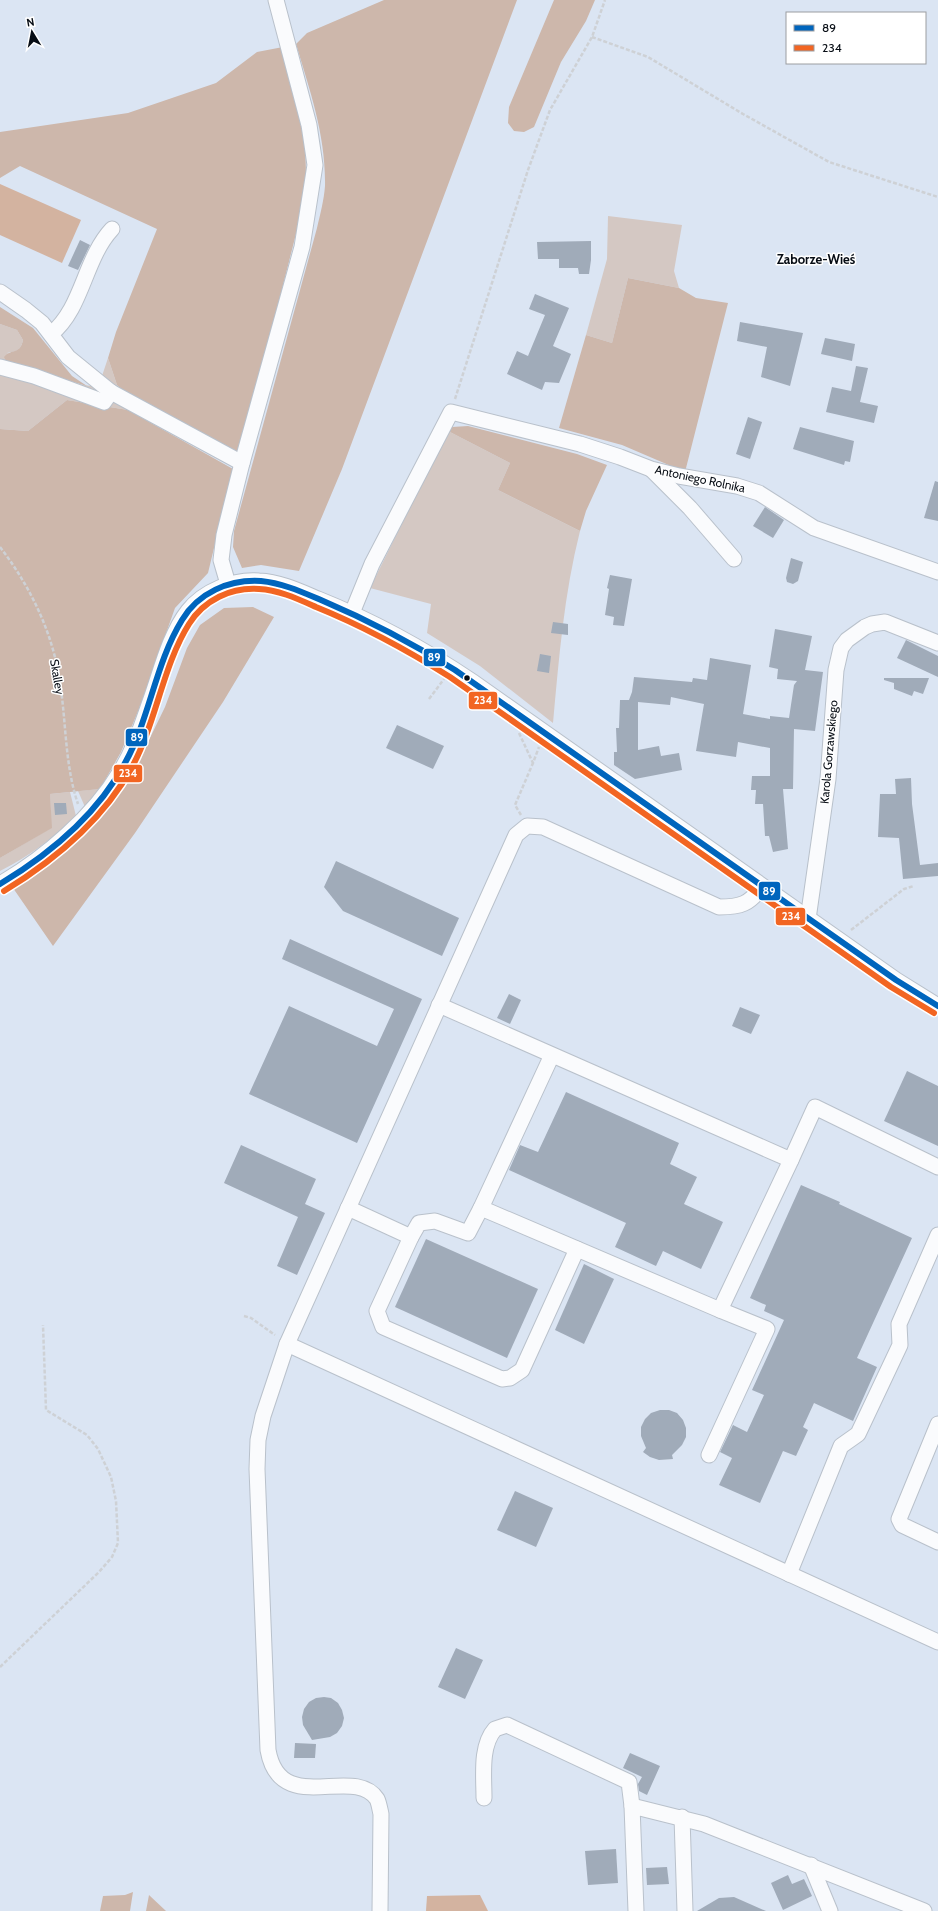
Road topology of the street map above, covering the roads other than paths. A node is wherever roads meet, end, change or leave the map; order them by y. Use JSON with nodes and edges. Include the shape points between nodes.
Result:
{"nodes":[{"id":1,"x":276,"y":0,"type":"edge"},
{"id":2,"x":112,"y":229,"type":"dead end"},
{"id":3,"x":0,"y":292,"type":"edge"},
{"id":4,"x":51,"y":334,"type":"junction"},
{"id":5,"x":0,"y":367,"type":"edge"},
{"id":6,"x":111,"y":392,"type":"junction"},
{"id":7,"x":242,"y":463,"type":"junction"},
{"id":8,"x":651,"y":469,"type":"junction"},
{"id":9,"x":734,"y":559,"type":"dead end"},
{"id":10,"x":938,"y":572,"type":"edge"},
{"id":11,"x":228,"y":584,"type":"junction"},
{"id":12,"x":352,"y":613,"type":"junction"},
{"id":13,"x":937,"y":641,"type":"edge"},
{"id":14,"x":0,"y":884,"type":"edge"},
{"id":15,"x":762,"y":887,"type":"junction"},
{"id":16,"x":808,"y":919,"type":"junction"},
{"id":17,"x":439,"y":1006,"type":"junction"},
{"id":18,"x":938,"y":1006,"type":"edge"},
{"id":19,"x":552,"y":1055,"type":"junction"},
{"id":20,"x":791,"y":1160,"type":"junction"},
{"id":21,"x":938,"y":1167,"type":"edge"},
{"id":22,"x":348,"y":1208,"type":"junction"},
{"id":23,"x":481,"y":1208,"type":"junction"},
{"id":24,"x":938,"y":1235,"type":"edge"},
{"id":25,"x":411,"y":1237,"type":"junction"},
{"id":26,"x":577,"y":1249,"type":"junction"},
{"id":27,"x":720,"y":1310,"type":"junction"},
{"id":28,"x":287,"y":1344,"type":"junction"},
{"id":29,"x":938,"y":1424,"type":"edge"},
{"id":30,"x":709,"y":1455,"type":"dead end"},
{"id":31,"x":938,"y":1542,"type":"edge"},
{"id":32,"x":789,"y":1574,"type":"junction"},
{"id":33,"x":938,"y":1642,"type":"edge"},
{"id":34,"x":484,"y":1798,"type":"dead end"},
{"id":35,"x":632,"y":1806,"type":"junction"},
{"id":36,"x":682,"y":1817,"type":"junction"},
{"id":37,"x":811,"y":1865,"type":"junction"},
{"id":38,"x":380,"y":1911,"type":"edge"},
{"id":39,"x":636,"y":1911,"type":"edge"},
{"id":40,"x":685,"y":1911,"type":"edge"},
{"id":41,"x":830,"y":1911,"type":"edge"},
{"id":42,"x":924,"y":1911,"type":"edge"}],
"edges":[{"from":1,"to":7,"type":"street","via":[[309,125],[315,165],[302,247]]},
{"from":2,"to":4,"type":"street","via":[[99,247],[66,318]]},
{"from":3,"to":4,"type":"street","via":[[26,310]]},
{"from":4,"to":6,"type":"street","via":[[68,357]]},
{"from":5,"to":6,"type":"street","via":[[34,376],[104,402]]},
{"from":6,"to":7,"type":"street"},
{"from":7,"to":11,"type":"street","via":[[221,550]]},
{"from":8,"to":9,"type":"street","via":[[690,508]]},
{"from":8,"to":10,"type":"street","name":"Antoniego Rolnika","via":[[737,486],[759,493],[814,528]]},
{"from":8,"to":12,"type":"street","name":"Antoniego Rolnika","via":[[580,444],[451,412],[372,564]]},
{"from":11,"to":12,"type":"street","via":[[257,580],[274,583]]},
{"from":11,"to":14,"type":"street","via":[[194,604],[182,619],[134,746],[120,773],[85,818],[36,860]]},
{"from":12,"to":15,"type":"street","via":[[453,668]]},
{"from":13,"to":16,"type":"street","name":"Karola Gorzawskiego","via":[[885,622],[872,624],[847,640],[841,648],[836,670],[828,778]]},
{"from":15,"to":16,"type":"street"},
{"from":15,"to":17,"type":"street","via":[[752,899],[737,907],[719,907],[543,827],[527,826],[516,835]]},
{"from":16,"to":18,"type":"street"},
{"from":17,"to":19,"type":"street"},
{"from":17,"to":22,"type":"street"},
{"from":19,"to":20,"type":"street"},
{"from":19,"to":23,"type":"street"},
{"from":20,"to":21,"type":"street","via":[[815,1107]]},
{"from":20,"to":27,"type":"street"},
{"from":22,"to":25,"type":"street"},
{"from":22,"to":28,"type":"street"},
{"from":23,"to":25,"type":"street","via":[[468,1234],[435,1221],[419,1223]]},
{"from":23,"to":26,"type":"street"},
{"from":24,"to":32,"type":"street","via":[[900,1324],[900,1345],[858,1434],[841,1446]]},
{"from":25,"to":26,"type":"street","via":[[377,1311],[383,1327],[502,1379],[510,1378],[522,1370]]},
{"from":26,"to":27,"type":"street"},
{"from":27,"to":30,"type":"street","via":[[767,1329]]},
{"from":28,"to":32,"type":"street"},
{"from":28,"to":38,"type":"street","via":[[263,1416],[258,1440],[268,1750],[271,1764],[279,1776],[290,1783],[307,1787],[356,1787],[367,1790],[377,1799],[381,1814]]},
{"from":29,"to":31,"type":"street","via":[[899,1519],[902,1526]]},
{"from":32,"to":33,"type":"street"},
{"from":34,"to":35,"type":"street","via":[[484,1762],[488,1742],[495,1728],[507,1726],[629,1782]]},
{"from":35,"to":36,"type":"street"},
{"from":35,"to":39,"type":"street"},
{"from":36,"to":37,"type":"street"},
{"from":36,"to":40,"type":"street"},
{"from":37,"to":41,"type":"street"},
{"from":37,"to":42,"type":"street"}]}
